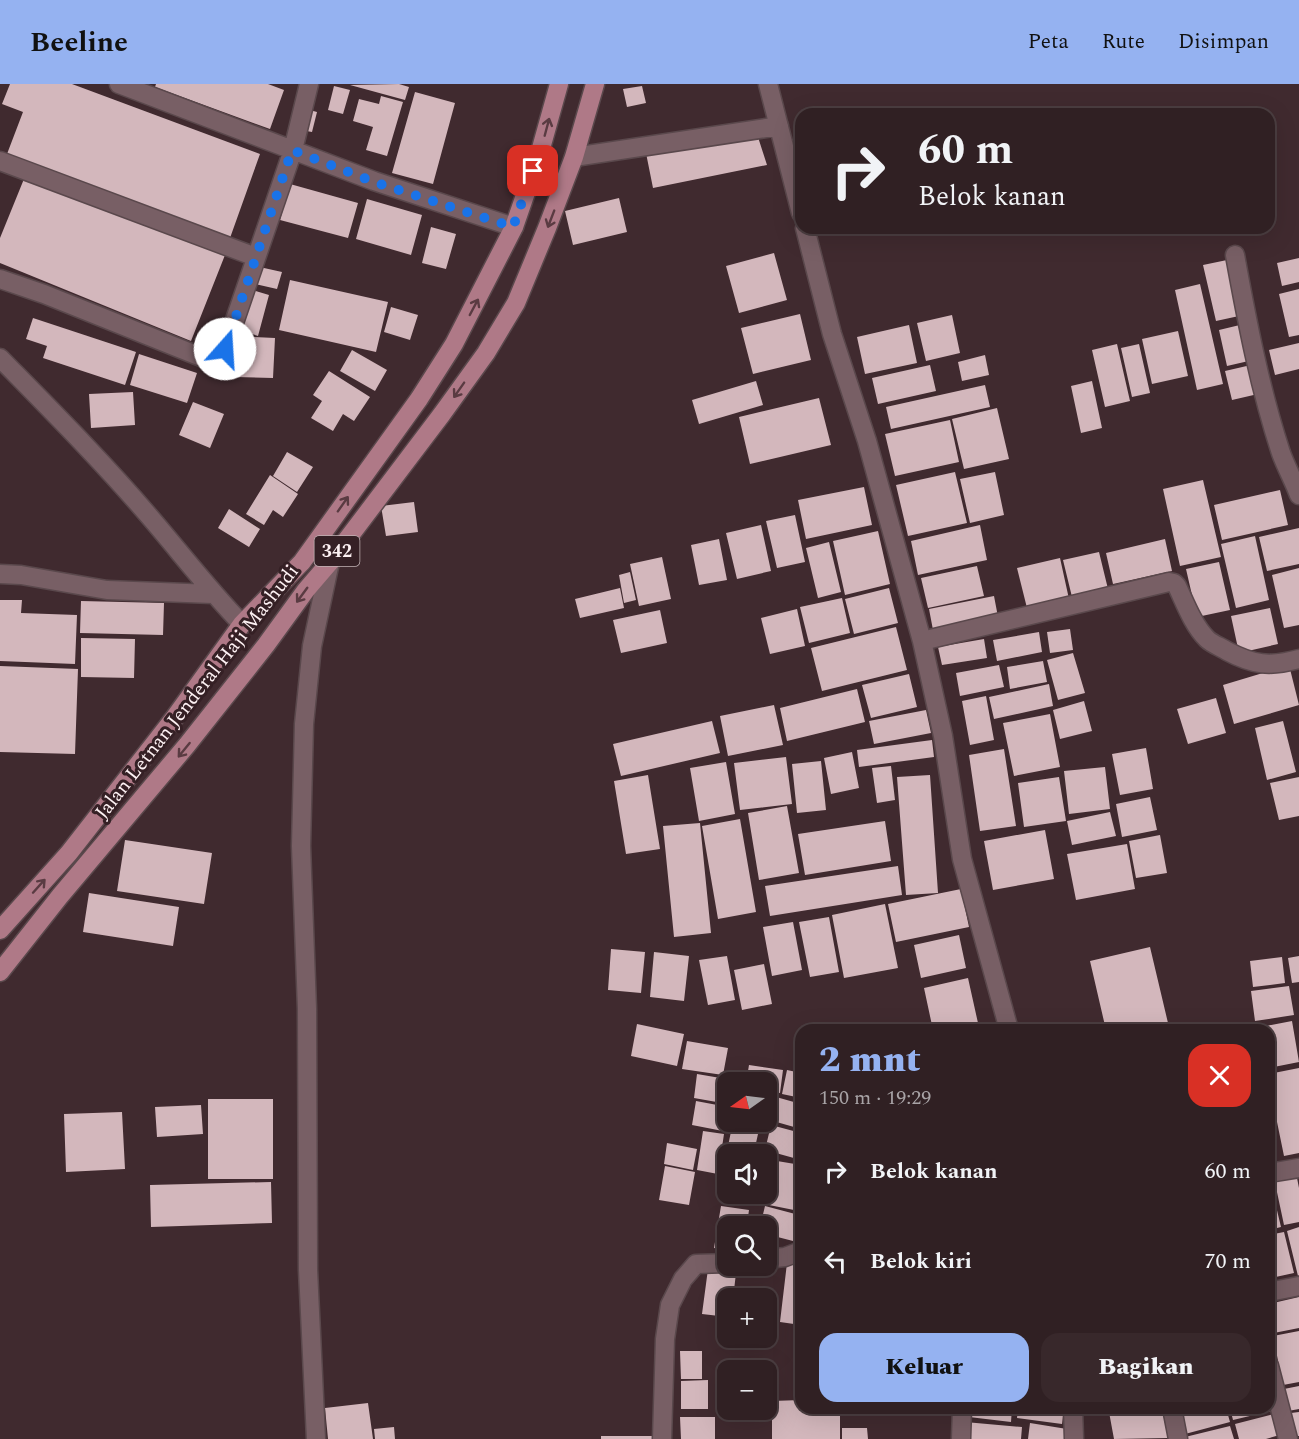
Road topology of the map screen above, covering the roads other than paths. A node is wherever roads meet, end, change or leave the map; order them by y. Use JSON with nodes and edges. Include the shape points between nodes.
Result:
{"nodes":[{"id":1,"x":119,"y":84,"type":"edge"},
{"id":2,"x":309,"y":84,"type":"edge"},
{"id":3,"x":559,"y":84,"type":"edge"},
{"id":4,"x":595,"y":84,"type":"edge"},
{"id":5,"x":768,"y":84,"type":"edge"},
{"id":6,"x":152,"y":90,"type":"edge"},
{"id":7,"x":779,"y":126,"type":"junction"},
{"id":8,"x":292,"y":150,"type":"junction"},
{"id":9,"x":574,"y":157,"type":"junction"},
{"id":10,"x":0,"y":161,"type":"edge"},
{"id":11,"x":795,"y":189,"type":"edge"},
{"id":12,"x":513,"y":227,"type":"junction"},
{"id":13,"x":807,"y":234,"type":"edge"},
{"id":14,"x":1234,"y":255,"type":"dead end"},
{"id":15,"x":256,"y":257,"type":"junction"},
{"id":16,"x":0,"y":279,"type":"edge"},
{"id":17,"x":0,"y":358,"type":"edge"},
{"id":18,"x":1299,"y":495,"type":"edge"},
{"id":19,"x":330,"y":562,"type":"junction"},
{"id":20,"x":0,"y":574,"type":"edge"},
{"id":21,"x":213,"y":594,"type":"junction"},
{"id":22,"x":242,"y":624,"type":"junction"},
{"id":23,"x":922,"y":641,"type":"junction"},
{"id":24,"x":1299,"y":658,"type":"edge"},
{"id":25,"x":0,"y":930,"type":"edge"},
{"id":26,"x":0,"y":972,"type":"edge"},
{"id":27,"x":1007,"y":1024,"type":"edge"},
{"id":28,"x":1299,"y":1168,"type":"edge"},
{"id":29,"x":1275,"y":1172,"type":"edge"},
{"id":30,"x":795,"y":1253,"type":"edge"},
{"id":31,"x":777,"y":1258,"type":"edge"},
{"id":32,"x":717,"y":1263,"type":"edge"},
{"id":33,"x":1299,"y":1286,"type":"edge"},
{"id":34,"x":1275,"y":1291,"type":"edge"},
{"id":35,"x":1275,"y":1389,"type":"edge"},
{"id":36,"x":962,"y":1414,"type":"edge"},
{"id":37,"x":1073,"y":1414,"type":"edge"},
{"id":38,"x":1173,"y":1414,"type":"edge"},
{"id":39,"x":316,"y":1439,"type":"edge"},
{"id":40,"x":662,"y":1439,"type":"edge"},
{"id":41,"x":960,"y":1439,"type":"edge"},
{"id":42,"x":1074,"y":1439,"type":"edge"},
{"id":43,"x":1178,"y":1439,"type":"edge"},
{"id":44,"x":1288,"y":1439,"type":"edge"}],
"edges":[{"from":1,"to":6,"type":"street"},
{"from":2,"to":8,"type":"street"},
{"from":12,"to":3,"type":"main road","name":"Jalan Letnan Jenderal Haji Mashudi","number":"342","one_way":true},
{"from":4,"to":9,"type":"main road","name":"Jalan Letnan Jenderal Haji Mashudi","number":"342"},
{"from":5,"to":7,"type":"street"},
{"from":6,"to":8,"type":"street"},
{"from":7,"to":9,"type":"street"},
{"from":7,"to":11,"type":"street"},
{"from":8,"to":12,"type":"street","via":[[374,182]]},
{"from":8,"to":15,"type":"street"},
{"from":9,"to":19,"type":"main road","name":"Jalan Letnan Jenderal Haji Mashudi","number":"342","one_way":true,"via":[[516,303],[492,343]]},
{"from":10,"to":15,"type":"street"},
{"from":22,"to":12,"type":"main road","name":"Jalan Letnan Jenderal Haji Mashudi","number":"342","one_way":true,"via":[[302,562],[419,399],[454,344]]},
{"from":13,"to":23,"type":"street"},
{"from":14,"to":18,"type":"street","via":[[1268,409]]},
{"from":15,"to":16,"type":"street","via":[[225,349],[212,357],[201,357]]},
{"from":17,"to":21,"type":"street","via":[[148,515]]},
{"from":19,"to":26,"type":"main road","name":"Jalan Letnan Jenderal Haji Mashudi","number":"342","one_way":true,"via":[[188,745]]},
{"from":19,"to":39,"type":"street","via":[[312,646],[305,713],[301,846],[307,1009],[308,1270]]},
{"from":20,"to":21,"type":"street","via":[[107,590]]},
{"from":21,"to":22,"type":"street"},
{"from":25,"to":22,"type":"main road","name":"Jalan Letnan Jenderal Haji Mashudi","number":"342","one_way":true,"via":[[69,853]]},
{"from":23,"to":24,"type":"street","via":[[1169,582],[1177,586],[1207,639],[1225,650],[1250,662],[1268,664]]},
{"from":23,"to":27,"type":"street","via":[[943,736],[962,859]]},
{"from":28,"to":29,"type":"street"},
{"from":30,"to":31,"type":"street"},
{"from":32,"to":40,"type":"street","via":[[696,1264],[682,1279],[670,1305]]},
{"from":33,"to":34,"type":"street"},
{"from":35,"to":44,"type":"street"},
{"from":36,"to":41,"type":"street"},
{"from":37,"to":42,"type":"street"},
{"from":38,"to":43,"type":"street"}]}
